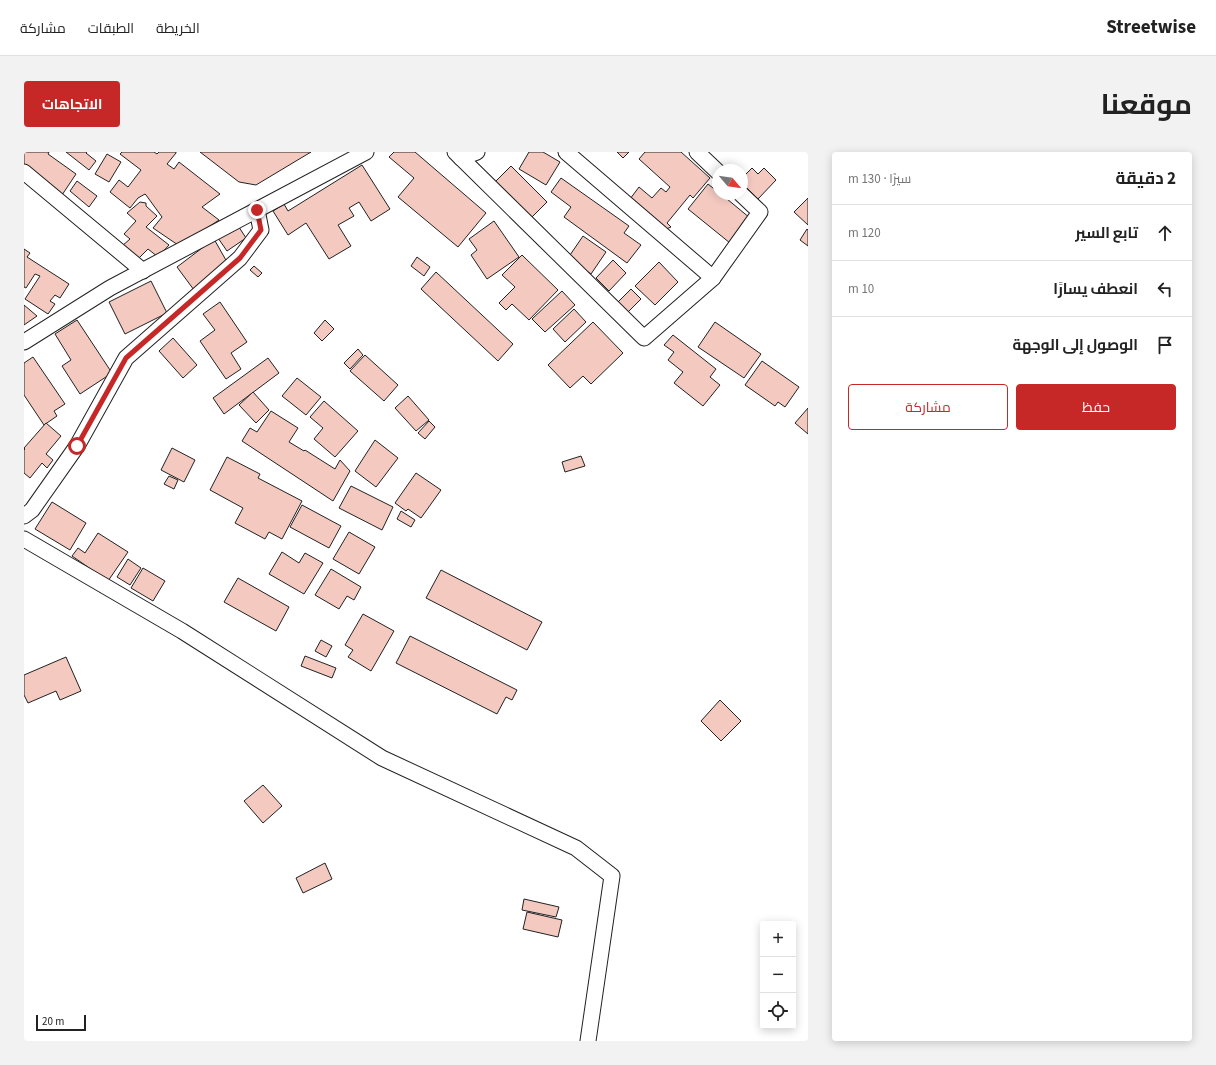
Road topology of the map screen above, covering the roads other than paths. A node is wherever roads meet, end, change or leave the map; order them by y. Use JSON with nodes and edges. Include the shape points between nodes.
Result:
{"nodes":[{"id":1,"x":366,"y":152,"type":"edge"},
{"id":2,"x":476,"y":152,"type":"edge"},
{"id":3,"x":566,"y":152,"type":"edge"},
{"id":4,"x":697,"y":152,"type":"edge"},
{"id":5,"x":458,"y":155,"type":"edge"},
{"id":6,"x":712,"y":166,"type":"edge"},
{"id":7,"x":24,"y":172,"type":"edge"},
{"id":8,"x":747,"y":200,"type":"edge"},
{"id":9,"x":257,"y":210,"type":"junction"},
{"id":10,"x":143,"y":270,"type":"junction"},
{"id":11,"x":713,"y":278,"type":"junction"},
{"id":12,"x":24,"y":342,"type":"edge"},
{"id":13,"x":24,"y":516,"type":"edge"},
{"id":14,"x":24,"y":539,"type":"edge"},
{"id":15,"x":588,"y":1041,"type":"edge"}],
"edges":[{"from":1,"to":9,"type":"street"},
{"from":2,"to":5,"type":"street"},
{"from":3,"to":11,"type":"street"},
{"from":4,"to":6,"type":"street"},
{"from":5,"to":11,"type":"street","via":[[644,338]]},
{"from":7,"to":10,"type":"street"},
{"from":8,"to":11,"type":"street","via":[[760,212]]},
{"from":9,"to":10,"type":"street"},
{"from":9,"to":13,"type":"street","via":[[261,230],[240,258],[126,358],[77,446],[32,510]]},
{"from":10,"to":12,"type":"street"},
{"from":14,"to":15,"type":"street","via":[[182,631],[382,758],[576,848],[612,876]]}]}
